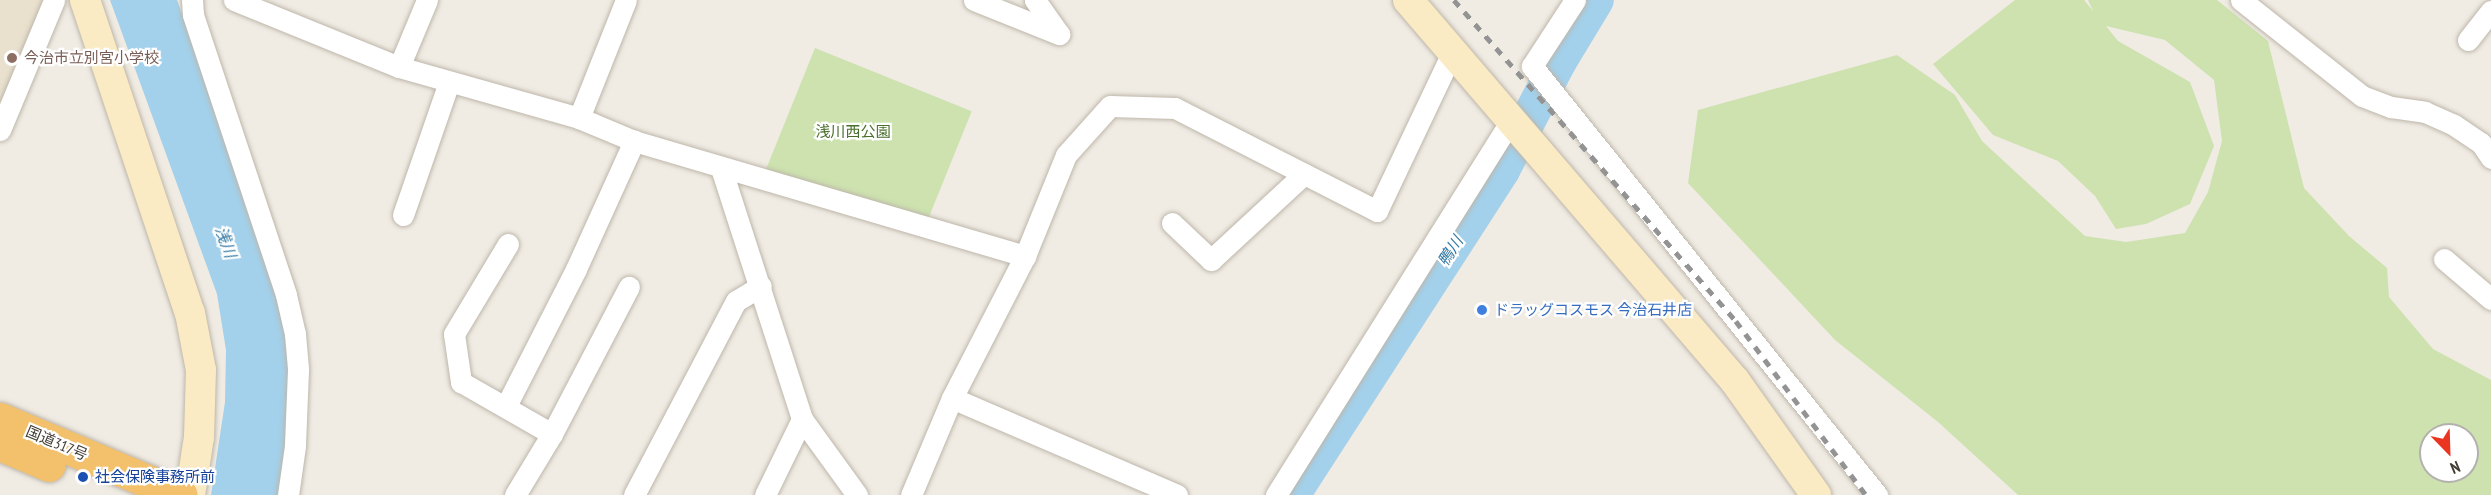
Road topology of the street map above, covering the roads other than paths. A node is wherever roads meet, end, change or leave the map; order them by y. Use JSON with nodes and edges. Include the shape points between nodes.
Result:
{"nodes":[{"id":1,"x":54,"y":0,"type":"edge"},
{"id":2,"x":85,"y":0,"type":"edge"},
{"id":3,"x":192,"y":0,"type":"edge"},
{"id":4,"x":234,"y":0,"type":"edge"},
{"id":5,"x":427,"y":0,"type":"edge"},
{"id":6,"x":626,"y":0,"type":"edge"},
{"id":7,"x":974,"y":0,"type":"edge"},
{"id":8,"x":1035,"y":0,"type":"edge"},
{"id":9,"x":1408,"y":0,"type":"edge"},
{"id":10,"x":1575,"y":0,"type":"edge"},
{"id":11,"x":2241,"y":0,"type":"edge"},
{"id":12,"x":2491,"y":11,"type":"edge"},
{"id":13,"x":2468,"y":40,"type":"dead end"},
{"id":14,"x":1453,"y":51,"type":"junction"},
{"id":15,"x":399,"y":68,"type":"junction"},
{"id":16,"x":450,"y":82,"type":"junction"},
{"id":17,"x":579,"y":118,"type":"junction"},
{"id":18,"x":1512,"y":120,"type":"junction"},
{"id":19,"x":0,"y":130,"type":"edge"},
{"id":20,"x":634,"y":141,"type":"junction"},
{"id":21,"x":2491,"y":158,"type":"edge"},
{"id":22,"x":721,"y":168,"type":"junction"},
{"id":23,"x":1304,"y":174,"type":"junction"},
{"id":24,"x":403,"y":215,"type":"dead end"},
{"id":25,"x":1172,"y":223,"type":"dead end"},
{"id":26,"x":508,"y":244,"type":"dead end"},
{"id":27,"x":1025,"y":256,"type":"junction"},
{"id":28,"x":2444,"y":259,"type":"dead end"},
{"id":29,"x":760,"y":286,"type":"junction"},
{"id":30,"x":629,"y":287,"type":"dead end"},
{"id":31,"x":2491,"y":298,"type":"edge"},
{"id":32,"x":952,"y":398,"type":"junction"},
{"id":33,"x":506,"y":406,"type":"junction"},
{"id":34,"x":0,"y":419,"type":"edge"},
{"id":35,"x":802,"y":419,"type":"junction"},
{"id":36,"x":552,"y":434,"type":"junction"},
{"id":37,"x":0,"y":444,"type":"edge"},
{"id":38,"x":123,"y":495,"type":"edge"},
{"id":39,"x":181,"y":495,"type":"edge"},
{"id":40,"x":190,"y":495,"type":"edge"},
{"id":41,"x":288,"y":495,"type":"edge"},
{"id":42,"x":515,"y":495,"type":"edge"},
{"id":43,"x":634,"y":495,"type":"edge"},
{"id":44,"x":765,"y":495,"type":"edge"},
{"id":45,"x":857,"y":495,"type":"edge"},
{"id":46,"x":911,"y":495,"type":"edge"},
{"id":47,"x":1177,"y":495,"type":"edge"},
{"id":48,"x":1276,"y":495,"type":"edge"},
{"id":49,"x":1816,"y":495,"type":"edge"},
{"id":50,"x":1877,"y":495,"type":"edge"}],
"edges":[{"from":1,"to":19,"type":"street"},
{"from":2,"to":40,"type":"street","via":[[190,313],[201,370],[199,437]]},
{"from":3,"to":41,"type":"street","via":[[193,15],[286,295],[295,334],[295,446]]},
{"from":4,"to":15,"type":"street"},
{"from":5,"to":15,"type":"street"},
{"from":6,"to":17,"type":"street"},
{"from":7,"to":8,"type":"street","via":[[1059,34]]},
{"from":9,"to":14,"type":"street"},
{"from":10,"to":50,"type":"street","via":[[1532,66]]},
{"from":11,"to":21,"type":"street","via":[[2362,96],[2391,107],[2425,112],[2454,125],[2481,143]]},
{"from":12,"to":13,"type":"street"},
{"from":14,"to":18,"type":"street"},
{"from":14,"to":23,"type":"street","via":[[1377,211]]},
{"from":15,"to":16,"type":"street"},
{"from":16,"to":17,"type":"street"},
{"from":16,"to":24,"type":"street"},
{"from":17,"to":20,"type":"street"},
{"from":18,"to":48,"type":"street"},
{"from":18,"to":49,"type":"street","via":[[1736,381]]},
{"from":20,"to":22,"type":"street"},
{"from":20,"to":33,"type":"street","via":[[576,269]]},
{"from":22,"to":27,"type":"street"},
{"from":22,"to":29,"type":"street"},
{"from":23,"to":25,"type":"street","via":[[1211,260]]},
{"from":23,"to":27,"type":"street","via":[[1175,108],[1110,106],[1066,155]]},
{"from":26,"to":33,"type":"street","via":[[454,334],[461,382]]},
{"from":27,"to":32,"type":"street"},
{"from":28,"to":31,"type":"street"},
{"from":29,"to":35,"type":"street"},
{"from":29,"to":43,"type":"street","via":[[736,302]]},
{"from":30,"to":36,"type":"street"},
{"from":32,"to":46,"type":"street"},
{"from":32,"to":47,"type":"street"},
{"from":33,"to":36,"type":"street"},
{"from":34,"to":39,"type":"highway","name":"国道317号"},
{"from":35,"to":44,"type":"street"},
{"from":35,"to":45,"type":"street"},
{"from":36,"to":42,"type":"street"},
{"from":37,"to":38,"type":"highway","name":"国道317号"}]}
